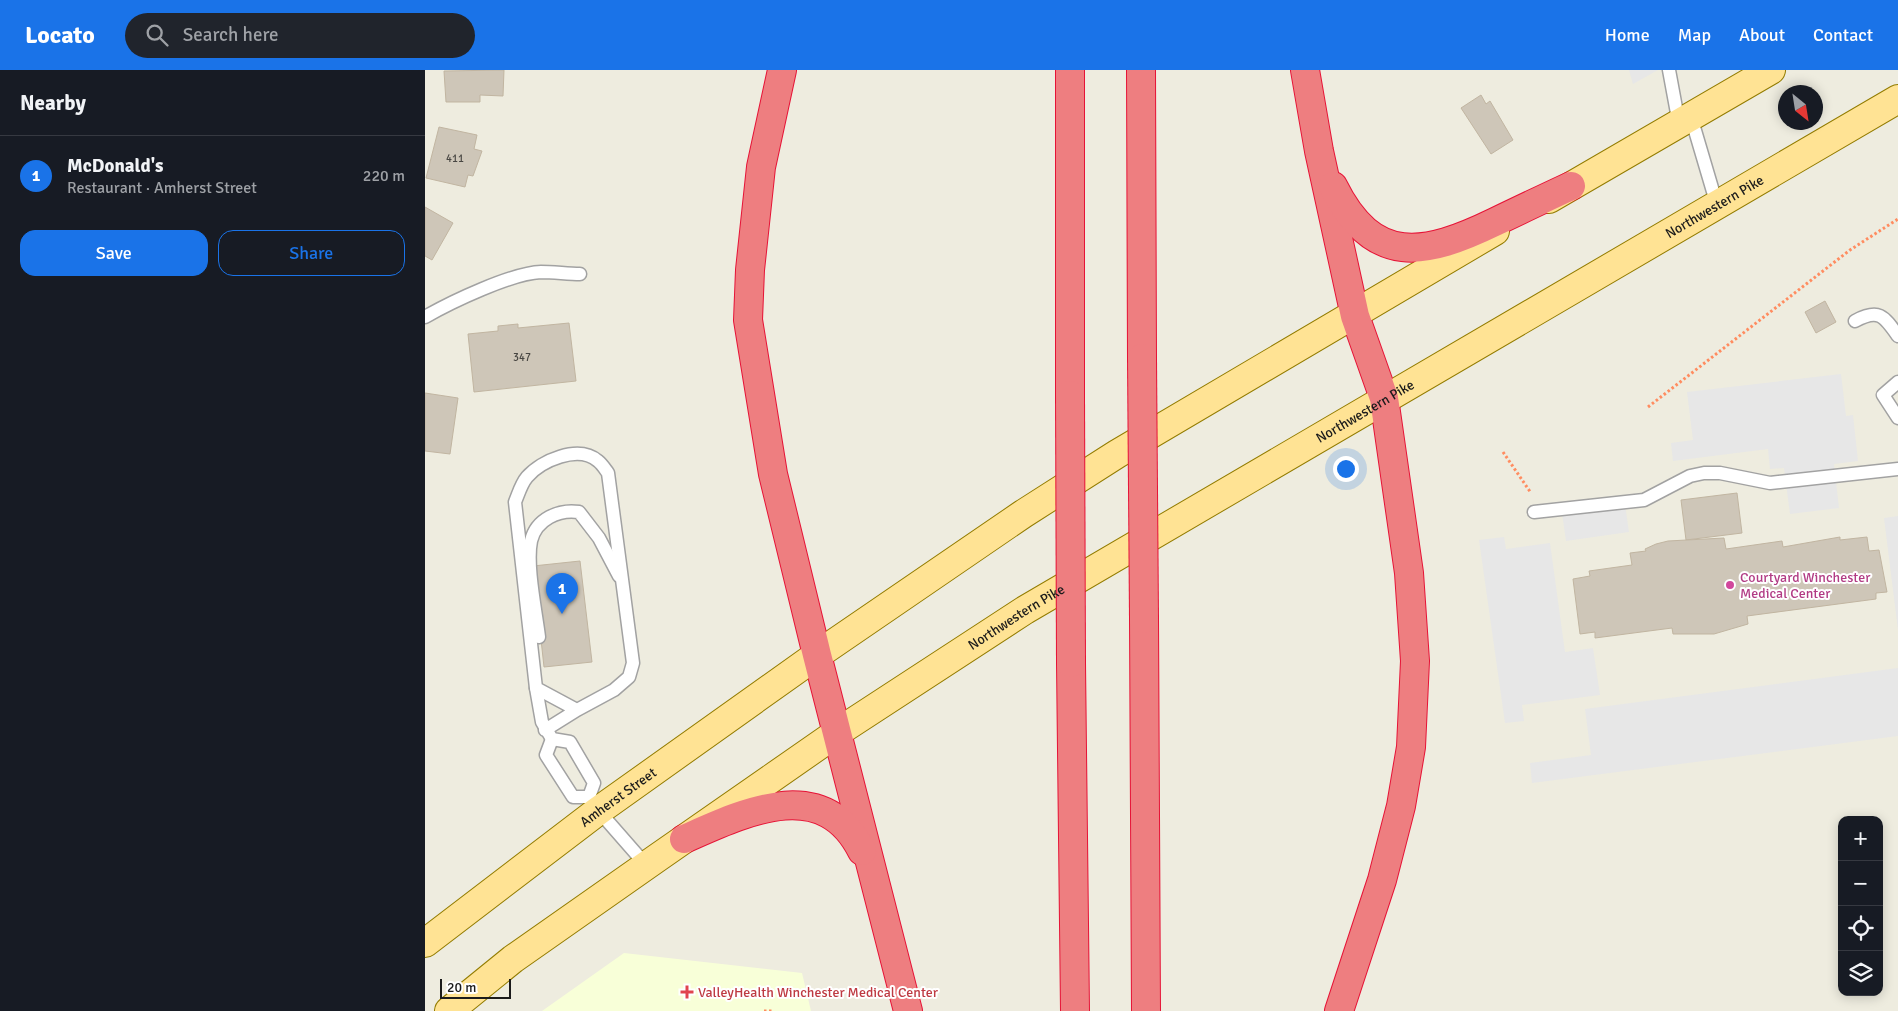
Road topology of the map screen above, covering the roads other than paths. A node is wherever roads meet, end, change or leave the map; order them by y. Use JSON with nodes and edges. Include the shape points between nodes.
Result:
{"nodes":[{"id":1,"x":782,"y":70,"type":"edge"},
{"id":2,"x":1070,"y":70,"type":"edge"},
{"id":3,"x":1141,"y":70,"type":"edge"},
{"id":4,"x":1305,"y":70,"type":"edge"},
{"id":5,"x":1669,"y":70,"type":"edge"},
{"id":6,"x":1771,"y":70,"type":"edge"},
{"id":7,"x":1898,"y":99,"type":"edge"},
{"id":8,"x":1685,"y":120,"type":"junction"},
{"id":9,"x":1319,"y":151,"type":"junction"},
{"id":10,"x":1571,"y":186,"type":"junction"},
{"id":11,"x":1717,"y":206,"type":"junction"},
{"id":12,"x":580,"y":274,"type":"dead end"},
{"id":13,"x":1355,"y":316,"type":"junction"},
{"id":14,"x":425,"y":317,"type":"edge"},
{"id":15,"x":1855,"y":321,"type":"dead end"},
{"id":16,"x":1898,"y":336,"type":"edge"},
{"id":17,"x":1898,"y":382,"type":"edge"},
{"id":18,"x":1383,"y":398,"type":"junction"},
{"id":19,"x":1898,"y":418,"type":"edge"},
{"id":20,"x":1898,"y":469,"type":"edge"},
{"id":21,"x":1534,"y":512,"type":"dead end"},
{"id":22,"x":623,"y":585,"type":"junction"},
{"id":23,"x":817,"y":655,"type":"junction"},
{"id":24,"x":535,"y":674,"type":"junction"},
{"id":25,"x":536,"y":688,"type":"junction"},
{"id":26,"x":577,"y":710,"type":"junction"},
{"id":27,"x":838,"y":732,"type":"junction"},
{"id":28,"x":549,"y":734,"type":"junction"},
{"id":29,"x":594,"y":804,"type":"junction"},
{"id":30,"x":684,"y":839,"type":"junction"},
{"id":31,"x":646,"y":865,"type":"junction"},
{"id":32,"x":873,"y":872,"type":"junction"},
{"id":33,"x":425,"y":943,"type":"edge"},
{"id":34,"x":449,"y":1011,"type":"edge"},
{"id":35,"x":908,"y":1011,"type":"edge"},
{"id":36,"x":1075,"y":1011,"type":"edge"},
{"id":37,"x":1146,"y":1011,"type":"edge"},
{"id":38,"x":1339,"y":1011,"type":"edge"}],
"edges":[{"from":1,"to":23,"type":"highway","via":[[761,168],[748,320],[773,474]]},
{"from":2,"to":36,"type":"highway","bridge":true},
{"from":3,"to":37,"type":"highway","bridge":true},
{"from":4,"to":9,"type":"highway"},
{"from":5,"to":8,"type":"lane"},
{"from":6,"to":8,"type":"main road"},
{"from":7,"to":11,"type":"main road","name":"Northwestern Pike"},
{"from":8,"to":10,"type":"main road"},
{"from":8,"to":11,"type":"lane"},
{"from":9,"to":10,"type":"highway","via":[[1346,210],[1360,226],[1393,246],[1415,249],[1466,236]]},
{"from":9,"to":13,"type":"highway"},
{"from":10,"to":13,"type":"main road"},
{"from":11,"to":18,"type":"main road","name":"Northwestern Pike"},
{"from":12,"to":14,"type":"lane","via":[[540,272],[517,278]]},
{"from":13,"to":18,"type":"highway"},
{"from":13,"to":23,"type":"main road","via":[[1117,454]]},
{"from":15,"to":16,"type":"lane","via":[[1867,314],[1875,314],[1888,322]]},
{"from":17,"to":19,"type":"lane","via":[[1883,395]]},
{"from":18,"to":27,"type":"main road","name":"Northwestern Pike","via":[[1025,610]]},
{"from":18,"to":38,"type":"highway","via":[[1414,623],[1414,711],[1401,806],[1382,880]]},
{"from":20,"to":21,"type":"lane","via":[[1770,484],[1720,473],[1705,473],[1690,476],[1644,500]]},
{"from":22,"to":24,"type":"lane","via":[[599,538],[579,512],[565,510],[547,518],[531,540],[541,658]]},
{"from":22,"to":24,"type":"lane","via":[[608,473],[597,460],[583,454],[557,457],[536,469],[525,479],[515,502]]},
{"from":22,"to":26,"type":"lane","via":[[633,663],[629,677],[614,690]]},
{"from":23,"to":27,"type":"highway"},
{"from":23,"to":29,"type":"main road","name":"Amherst Street"},
{"from":24,"to":25,"type":"lane"},
{"from":25,"to":26,"type":"lane"},
{"from":25,"to":28,"type":"lane"},
{"from":26,"to":28,"type":"lane"},
{"from":27,"to":30,"type":"main road"},
{"from":27,"to":32,"type":"highway"},
{"from":28,"to":29,"type":"lane","via":[[570,742],[575,749],[594,784]]},
{"from":28,"to":29,"type":"lane","via":[[546,755],[551,763],[573,796]]},
{"from":29,"to":31,"type":"lane"},
{"from":29,"to":33,"type":"main road","name":"Amherst Street"},
{"from":30,"to":31,"type":"main road"},
{"from":30,"to":32,"type":"highway","via":[[757,810],[798,805],[818,808],[833,815],[847,828]]},
{"from":31,"to":34,"type":"main road","via":[[513,959]]},
{"from":32,"to":35,"type":"highway"}]}
